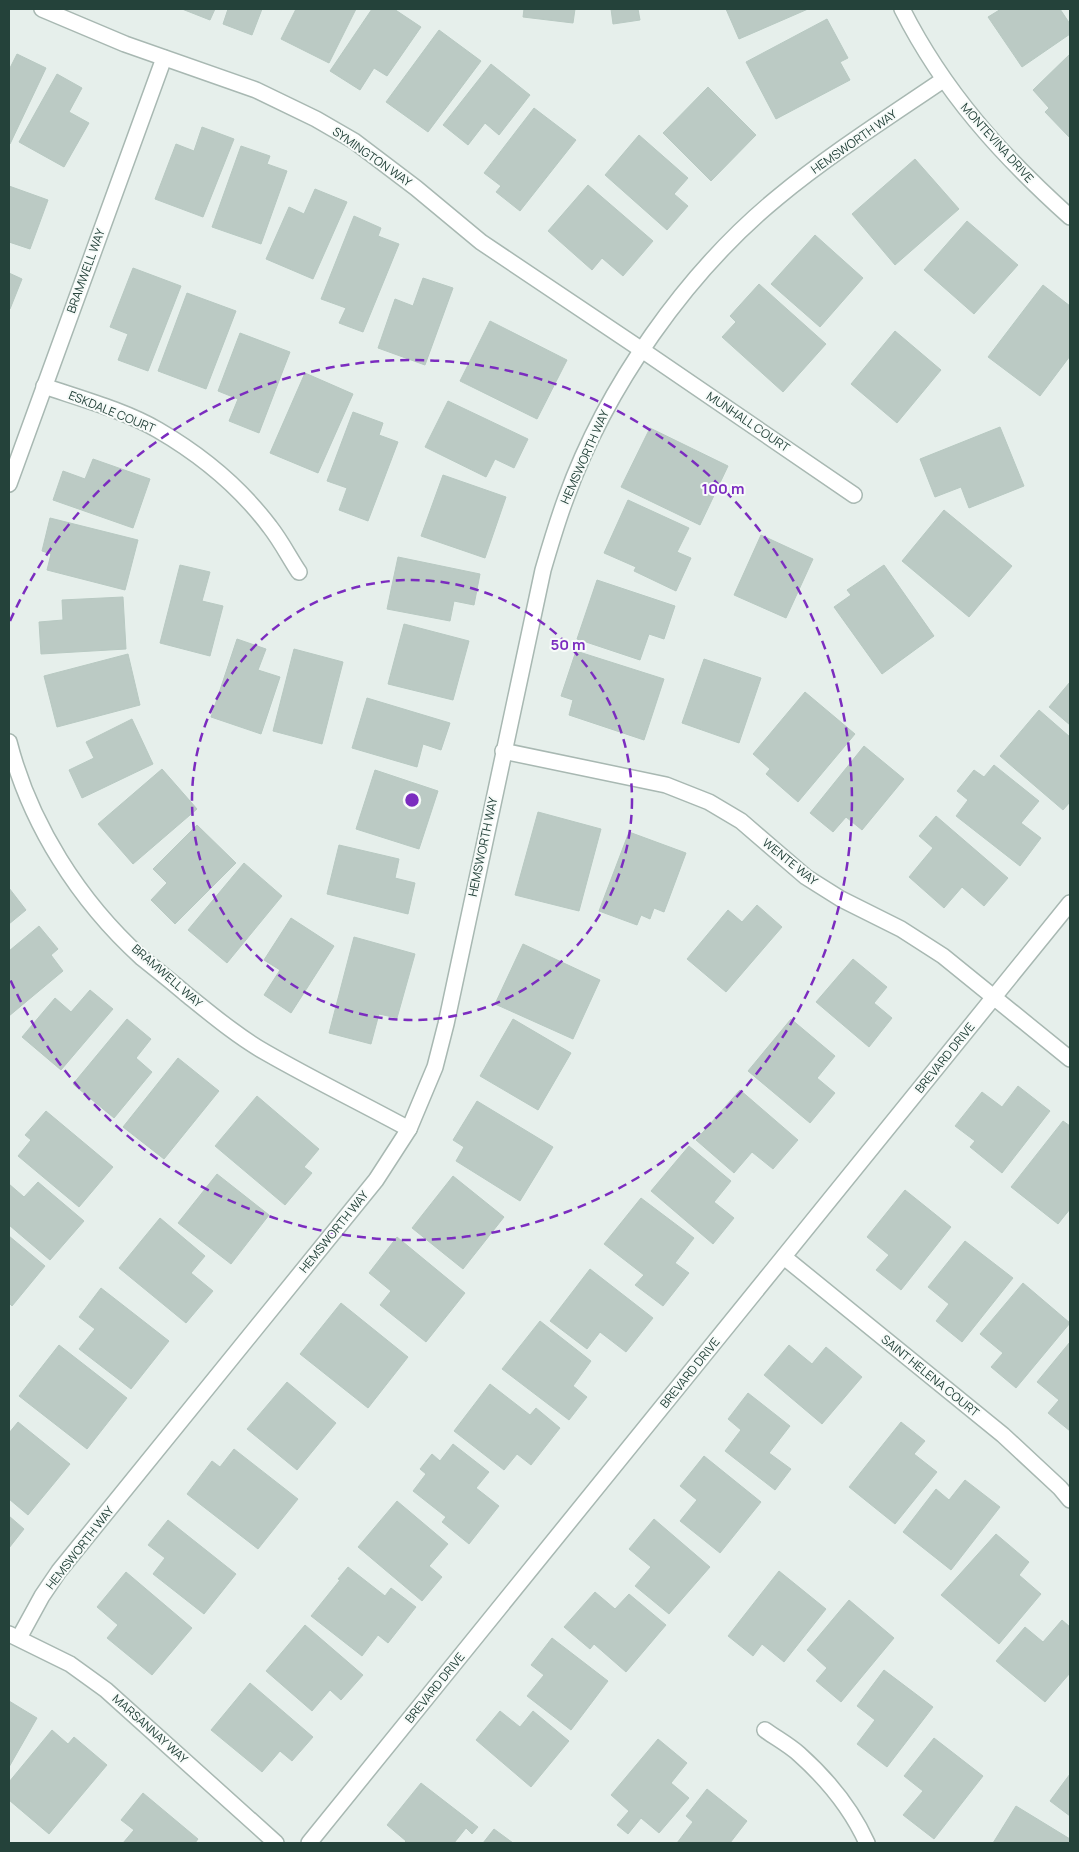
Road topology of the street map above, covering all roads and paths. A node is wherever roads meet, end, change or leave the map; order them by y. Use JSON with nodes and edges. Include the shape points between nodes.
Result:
{"nodes":[{"id":1,"x":42,"y":9,"type":"edge"},
{"id":2,"x":902,"y":9,"type":"edge"},
{"id":3,"x":164,"y":58,"type":"junction"},
{"id":4,"x":943,"y":80,"type":"junction"},
{"id":5,"x":1070,"y":218,"type":"edge"},
{"id":6,"x":642,"y":350,"type":"junction"},
{"id":7,"x":44,"y":386,"type":"junction"},
{"id":8,"x":9,"y":484,"type":"edge"},
{"id":9,"x":854,"y":495,"type":"dead end"},
{"id":10,"x":299,"y":572,"type":"dead end"},
{"id":11,"x":9,"y":742,"type":"edge"},
{"id":12,"x":503,"y":751,"type":"junction"},
{"id":13,"x":11,"y":759,"type":"edge"},
{"id":14,"x":1070,"y":903,"type":"edge"},
{"id":15,"x":994,"y":997,"type":"junction"},
{"id":16,"x":1070,"y":1058,"type":"edge"},
{"id":17,"x":409,"y":1129,"type":"junction"},
{"id":18,"x":784,"y":1257,"type":"junction"},
{"id":19,"x":1070,"y":1500,"type":"edge"},
{"id":20,"x":14,"y":1636,"type":"edge"},
{"id":21,"x":765,"y":1730,"type":"dead end"},
{"id":22,"x":276,"y":1843,"type":"edge"},
{"id":23,"x":309,"y":1843,"type":"edge"},
{"id":24,"x":867,"y":1843,"type":"edge"}],
"edges":[{"from":1,"to":3,"type":"street","name":"SYMINGTON WAY"},
{"from":2,"to":4,"type":"street","name":"MONTEVINA DRIVE"},
{"from":3,"to":6,"type":"street","name":"SYMINGTON WAY","via":[[256,90],[354,142],[481,242]]},
{"from":3,"to":7,"type":"street","name":"BRAMWELL WAY"},
{"from":4,"to":5,"type":"street","name":"MONTEVINA DRIVE","via":[[979,127]]},
{"from":4,"to":6,"type":"street","name":"HEMSWORTH WAY","via":[[776,198],[687,289]]},
{"from":6,"to":9,"type":"street","name":"MUNHALL COURT"},
{"from":6,"to":12,"type":"street","name":"HEMSWORTH WAY","via":[[597,427],[566,497],[542,570]]},
{"from":7,"to":8,"type":"street","name":"BRAMWELL WAY"},
{"from":7,"to":10,"type":"street","name":"ESKDALE COURT","via":[[157,429],[206,461],[241,492],[271,528]]},
{"from":11,"to":13,"type":"street","name":"BRAMWELL WAY"},
{"from":12,"to":15,"type":"street","name":"WENTE WAY","via":[[666,785],[709,802],[741,821],[806,877],[841,899],[902,929],[943,956]]},
{"from":12,"to":17,"type":"street","name":"HEMSWORTH WAY","via":[[446,1024],[435,1067]]},
{"from":13,"to":17,"type":"street","name":"BRAMWELL WAY","via":[[43,830],[72,878],[102,917],[142,957],[214,1017],[264,1052]]},
{"from":14,"to":15,"type":"street","name":"BREVARD DRIVE"},
{"from":15,"to":16,"type":"street","name":"WENTE WAY"},
{"from":15,"to":18,"type":"street","name":"BREVARD DRIVE"},
{"from":17,"to":20,"type":"street","name":"HEMSWORTH WAY","via":[[376,1180],[59,1572]]},
{"from":18,"to":19,"type":"street","name":"SAINT HELENA COURT","via":[[1003,1435]]},
{"from":18,"to":23,"type":"street","name":"BREVARD DRIVE"},
{"from":20,"to":22,"type":"street","name":"MARSANNAY WAY","via":[[70,1664],[106,1690]]},
{"from":21,"to":24,"type":"street","via":[[799,1754],[833,1788]]}]}
